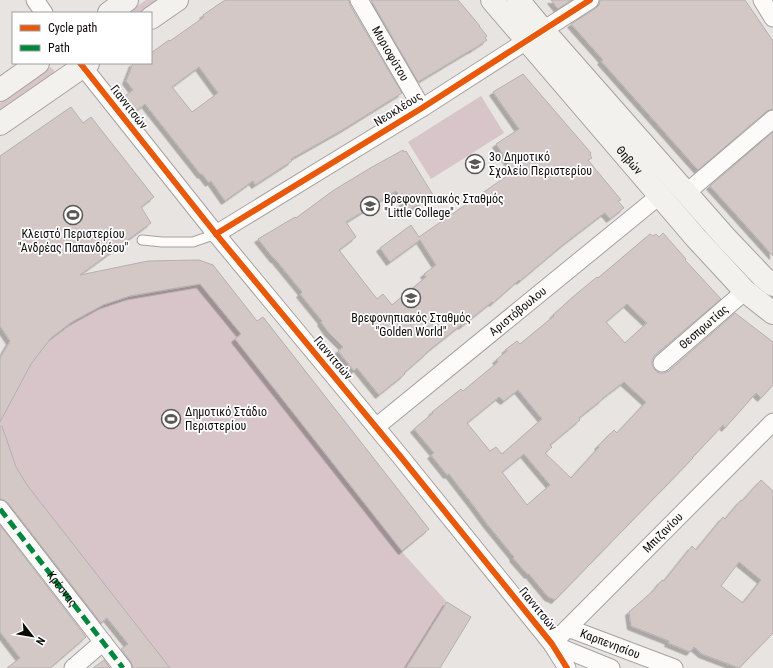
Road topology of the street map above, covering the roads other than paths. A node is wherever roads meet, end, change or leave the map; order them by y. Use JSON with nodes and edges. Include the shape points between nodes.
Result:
{"nodes":[{"id":1,"x":35,"y":0,"type":"edge"},
{"id":2,"x":127,"y":0,"type":"edge"},
{"id":3,"x":177,"y":0,"type":"edge"},
{"id":4,"x":358,"y":0,"type":"edge"},
{"id":5,"x":492,"y":0,"type":"edge"},
{"id":6,"x":518,"y":0,"type":"edge"},
{"id":7,"x":590,"y":0,"type":"edge"},
{"id":8,"x":762,"y":0,"type":"edge"},
{"id":9,"x":43,"y":12,"type":"edge"},
{"id":10,"x":110,"y":12,"type":"edge"},
{"id":11,"x":152,"y":17,"type":"edge"},
{"id":12,"x":773,"y":18,"type":"edge"},
{"id":13,"x":535,"y":35,"type":"junction"},
{"id":14,"x":37,"y":64,"type":"edge"},
{"id":15,"x":83,"y":64,"type":"edge"},
{"id":16,"x":0,"y":90,"type":"edge"},
{"id":17,"x":422,"y":108,"type":"junction"},
{"id":18,"x":773,"y":119,"type":"edge"},
{"id":19,"x":0,"y":124,"type":"edge"},
{"id":20,"x":686,"y":193,"type":"junction"},
{"id":21,"x":659,"y":196,"type":"junction"},
{"id":22,"x":216,"y":234,"type":"junction"},
{"id":23,"x":142,"y":240,"type":"dead end"},
{"id":24,"x":770,"y":277,"type":"edge"},
{"id":25,"x":745,"y":291,"type":"junction"},
{"id":26,"x":773,"y":313,"type":"edge"},
{"id":27,"x":662,"y":363,"type":"dead end"},
{"id":28,"x":773,"y":422,"type":"edge"},
{"id":29,"x":376,"y":427,"type":"junction"},
{"id":30,"x":0,"y":510,"type":"edge"},
{"id":31,"x":568,"y":628,"type":"junction"},
{"id":32,"x":103,"y":642,"type":"junction"},
{"id":33,"x":552,"y":644,"type":"junction"},
{"id":34,"x":73,"y":668,"type":"edge"},
{"id":35,"x":123,"y":668,"type":"edge"},
{"id":36,"x":567,"y":668,"type":"edge"},
{"id":37,"x":611,"y":668,"type":"edge"},
{"id":38,"x":674,"y":668,"type":"edge"}],
"edges":[{"from":1,"to":9,"type":"street"},
{"from":2,"to":10,"type":"main road"},
{"from":3,"to":11,"type":"main road"},
{"from":4,"to":17,"type":"street","name":"Μυριοφύτου"},
{"from":5,"to":13,"type":"main road","name":"Θηβών"},
{"from":6,"to":13,"type":"main road","name":"Θηβών"},
{"from":7,"to":13,"type":"street","name":"Νεοκλέους"},
{"from":8,"to":12,"type":"street"},
{"from":13,"to":17,"type":"street","name":"Νεοκλέους"},
{"from":13,"to":20,"type":"main road","name":"Θηβών"},
{"from":13,"to":21,"type":"main road","name":"Θηβών"},
{"from":14,"to":16,"type":"main road"},
{"from":15,"to":19,"type":"main road"},
{"from":15,"to":22,"type":"street","name":"Γιαννιτσών"},
{"from":17,"to":22,"type":"street","name":"Νεοκλέους"},
{"from":18,"to":20,"type":"street"},
{"from":20,"to":24,"type":"main road","name":"Θηβών","via":[[725,237]]},
{"from":21,"to":25,"type":"main road","name":"Θηβών"},
{"from":21,"to":29,"type":"street","name":"Αριστόβουλου"},
{"from":22,"to":23,"type":"lane","via":[[192,242]]},
{"from":22,"to":29,"type":"street","name":"Γιαννιτσών"},
{"from":25,"to":26,"type":"main road","name":"Θηβών"},
{"from":25,"to":27,"type":"street","name":"Θεσπρωτίας"},
{"from":28,"to":31,"type":"street","name":"Μπιζανίου"},
{"from":29,"to":33,"type":"street","name":"Γιαννιτσών"},
{"from":30,"to":32,"type":"street","name":"Κρέσνας"},
{"from":31,"to":33,"type":"street","name":"Μπιζανίου"},
{"from":31,"to":38,"type":"street","name":"Καρπενησίου"},
{"from":32,"to":34,"type":"street"},
{"from":32,"to":35,"type":"street","name":"Κρέσνας"},
{"from":33,"to":36,"type":"street","name":"Γιαννιτσών"},
{"from":33,"to":37,"type":"street","name":"Καρπενησίου"}]}
